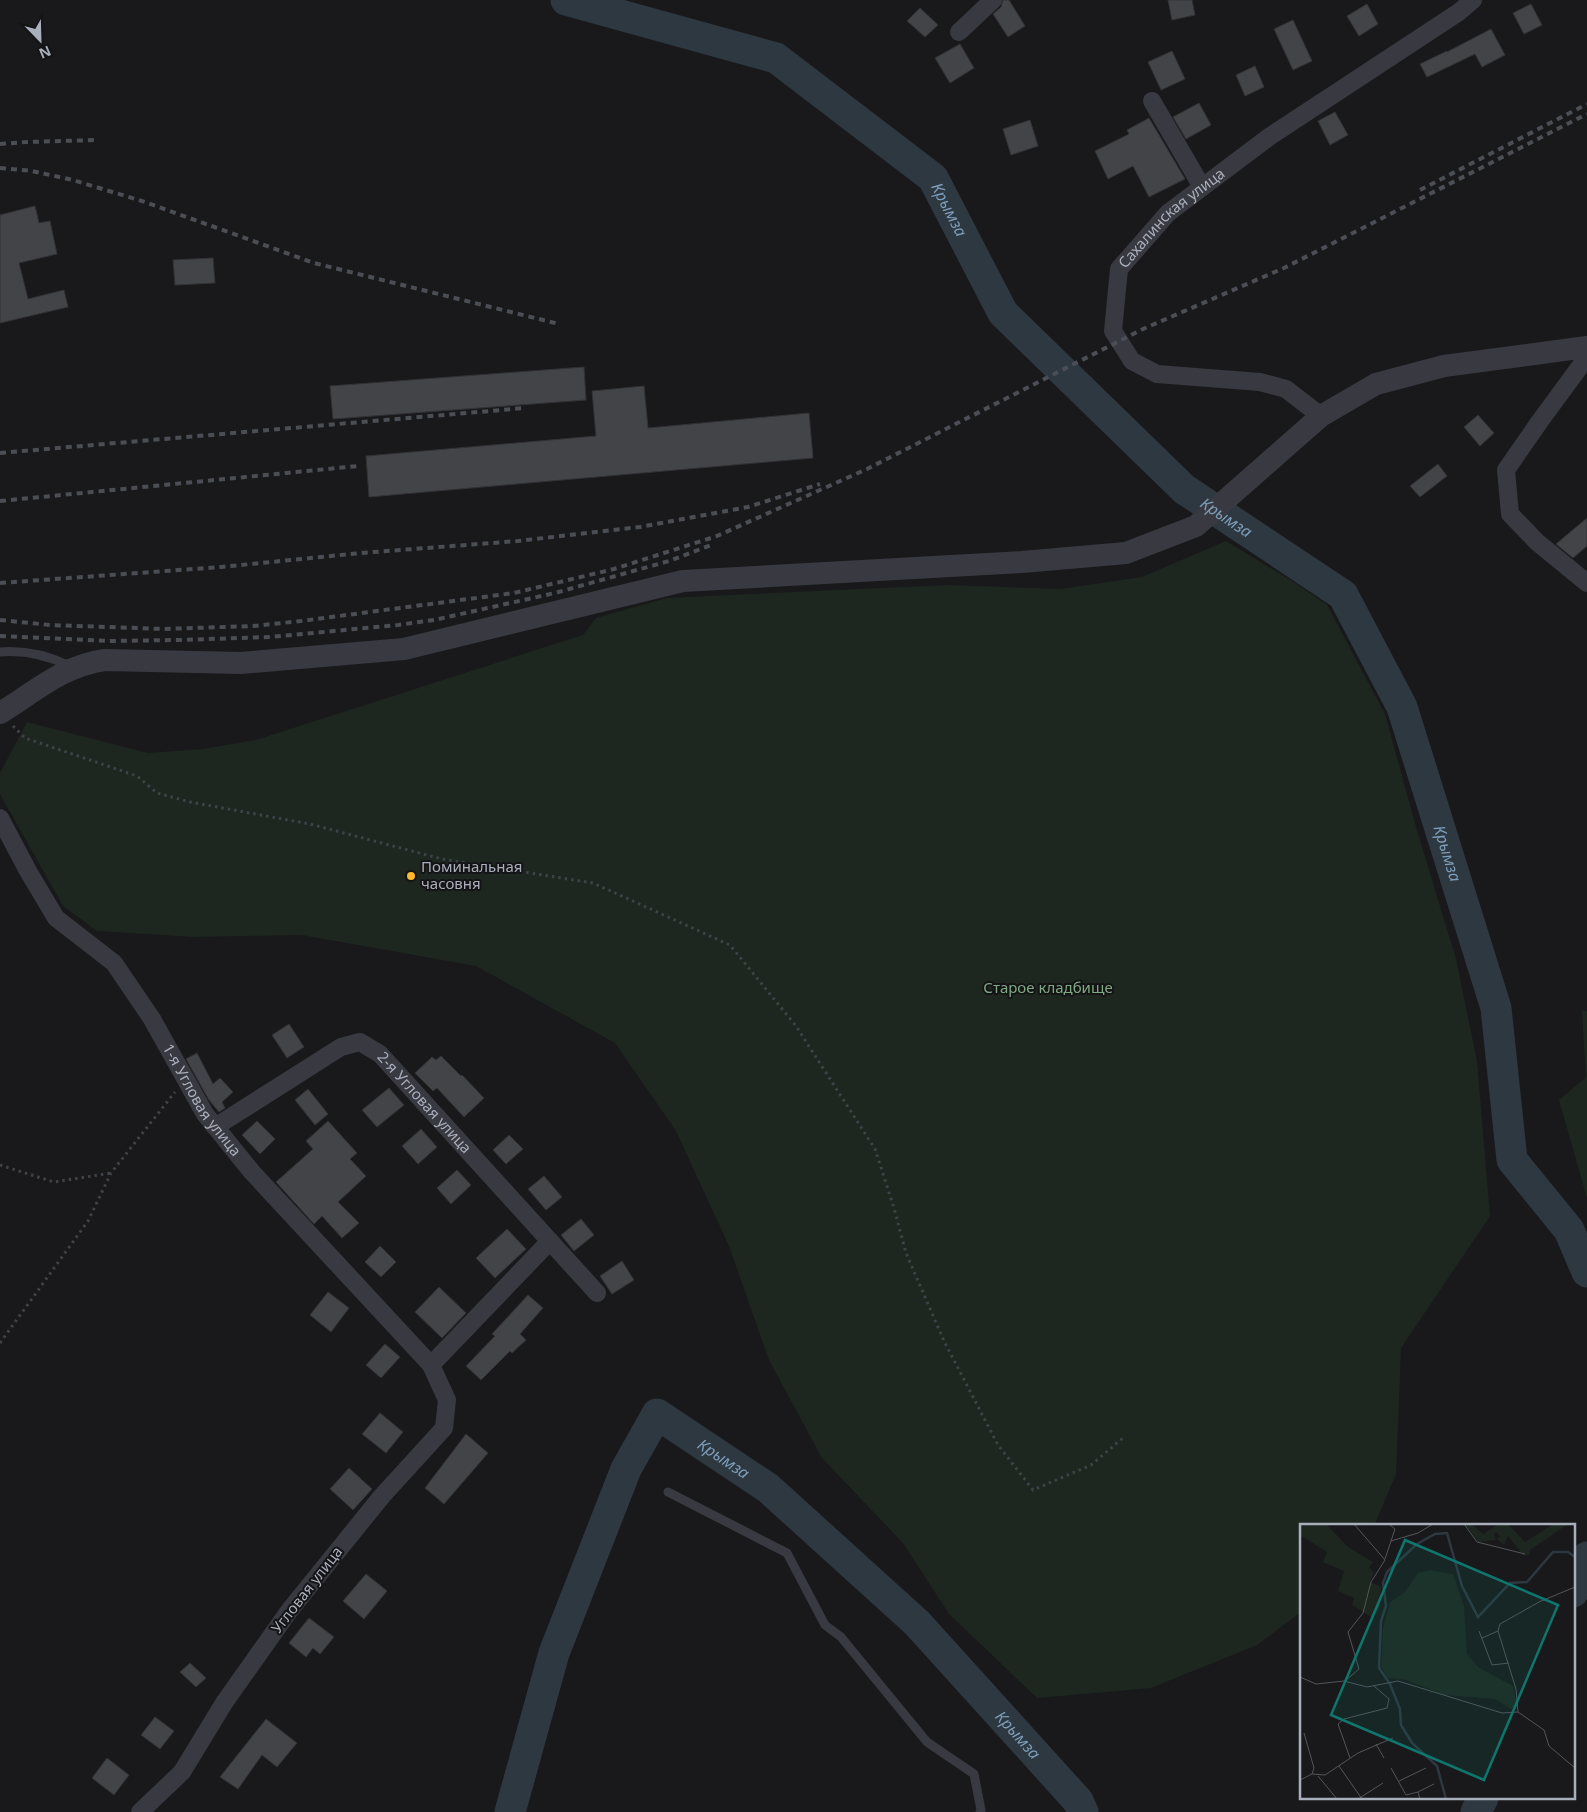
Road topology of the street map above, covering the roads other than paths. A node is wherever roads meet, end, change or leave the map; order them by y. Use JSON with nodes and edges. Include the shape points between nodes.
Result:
{"nodes":[{"id":1,"x":993,"y":0,"type":"edge"},
{"id":2,"x":1473,"y":0,"type":"edge"},
{"id":3,"x":959,"y":32,"type":"dead end"},
{"id":4,"x":1152,"y":101,"type":"dead end"},
{"id":5,"x":1202,"y":187,"type":"junction"},
{"id":6,"x":1587,"y":347,"type":"edge"},
{"id":7,"x":1587,"y":357,"type":"edge"},
{"id":8,"x":1321,"y":416,"type":"junction"},
{"id":9,"x":1587,"y":583,"type":"edge"},
{"id":10,"x":0,"y":652,"type":"edge"},
{"id":11,"x":72,"y":668,"type":"junction"},
{"id":12,"x":0,"y":713,"type":"edge"},
{"id":13,"x":0,"y":818,"type":"edge"},
{"id":14,"x":214,"y":1127,"type":"junction"},
{"id":15,"x":550,"y":1241,"type":"junction"},
{"id":16,"x":597,"y":1293,"type":"dead end"},
{"id":17,"x":431,"y":1365,"type":"junction"},
{"id":18,"x":668,"y":1492,"type":"dead end"},
{"id":19,"x":140,"y":1812,"type":"edge"},
{"id":20,"x":980,"y":1812,"type":"edge"}],
"edges":[{"from":1,"to":3,"type":"street"},
{"from":2,"to":5,"type":"street","name":"Сахалинская улица","via":[[1269,137]]},
{"from":4,"to":5,"type":"street"},
{"from":5,"to":8,"type":"street","name":"Сахалинская улица","via":[[1168,213],[1119,269],[1113,331],[1132,361],[1157,374],[1260,382],[1286,389]]},
{"from":6,"to":8,"type":"street","via":[[1444,366],[1376,384]]},
{"from":7,"to":9,"type":"street","via":[[1506,470],[1510,514],[1537,542]]},
{"from":8,"to":11,"type":"street","via":[[1196,526],[1126,553],[683,581],[404,649],[241,663],[105,660]]},
{"from":10,"to":11,"type":"lane","via":[[54,658]]},
{"from":11,"to":12,"type":"street"},
{"from":13,"to":14,"type":"street","name":"1-я Угловая улица","via":[[56,918],[114,962]]},
{"from":14,"to":15,"type":"street","name":"2-я Угловая улица","via":[[340,1047],[360,1042],[380,1054]]},
{"from":14,"to":17,"type":"street","name":"1-я Угловая улица"},
{"from":15,"to":16,"type":"street","name":"2-я Угловая улица"},
{"from":15,"to":17,"type":"street"},
{"from":17,"to":19,"type":"street","name":"Угловая улица","via":[[447,1400],[444,1428],[382,1496],[289,1611],[224,1704],[182,1772]]},
{"from":18,"to":20,"type":"lane","via":[[786,1553],[825,1625],[841,1637],[927,1742],[974,1774]]}]}
